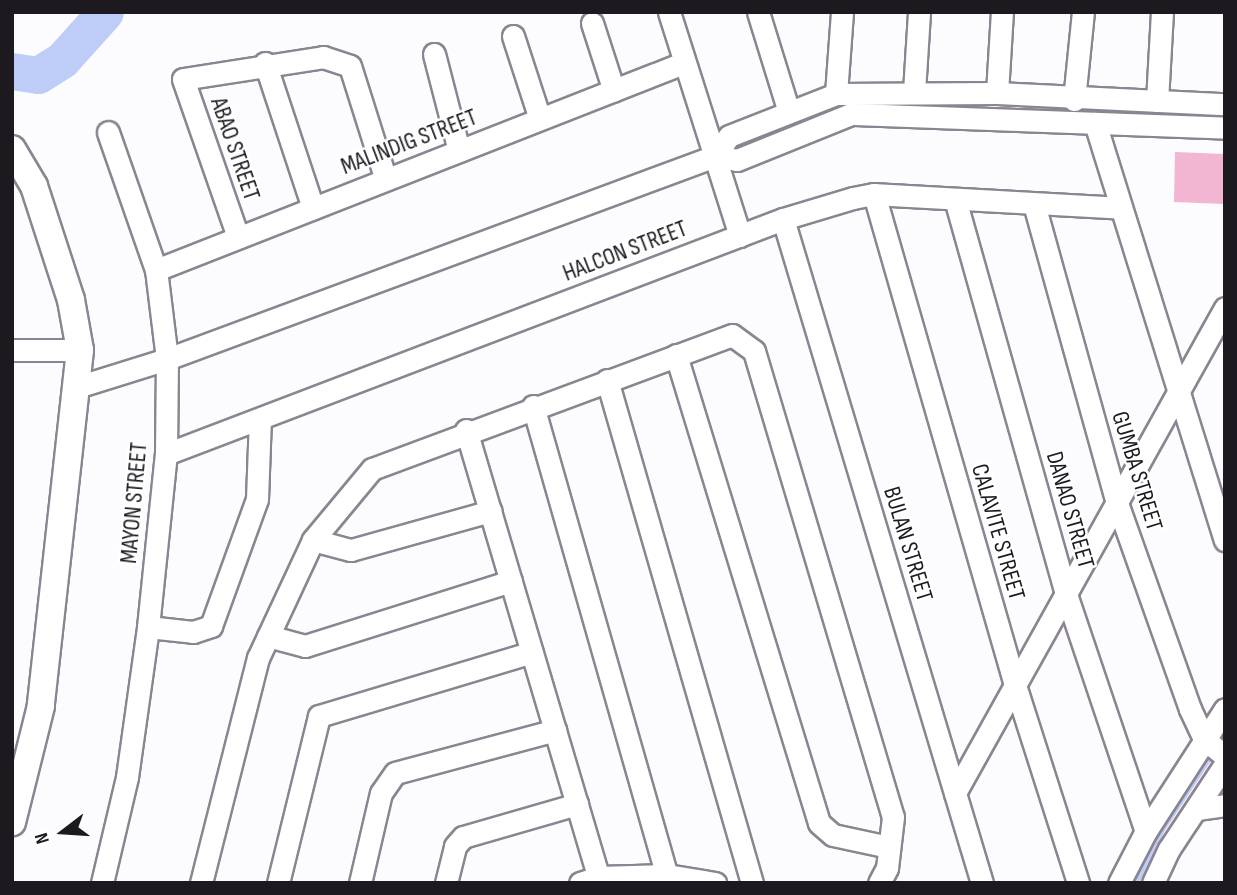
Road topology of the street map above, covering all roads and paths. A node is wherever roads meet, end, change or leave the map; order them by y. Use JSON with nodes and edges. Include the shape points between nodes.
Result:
{"nodes":[{"id":1,"x":669,"y":12,"type":"edge"},
{"id":2,"x":758,"y":12,"type":"edge"},
{"id":3,"x":842,"y":12,"type":"edge"},
{"id":4,"x":919,"y":12,"type":"edge"},
{"id":5,"x":1002,"y":12,"type":"edge"},
{"id":6,"x":1083,"y":12,"type":"edge"},
{"id":7,"x":1163,"y":12,"type":"edge"},
{"id":8,"x":592,"y":23,"type":"dead end"},
{"id":9,"x":513,"y":36,"type":"dead end"},
{"id":10,"x":434,"y":54,"type":"dead end"},
{"id":11,"x":265,"y":63,"type":"junction"},
{"id":12,"x":682,"y":64,"type":"junction"},
{"id":13,"x":614,"y":91,"type":"junction"},
{"id":14,"x":914,"y":92,"type":"junction"},
{"id":15,"x":997,"y":93,"type":"junction"},
{"id":16,"x":836,"y":94,"type":"junction"},
{"id":17,"x":1074,"y":100,"type":"junction"},
{"id":18,"x":1157,"y":101,"type":"junction"},
{"id":19,"x":1225,"y":104,"type":"edge"},
{"id":20,"x":789,"y":112,"type":"junction"},
{"id":21,"x":540,"y":119,"type":"junction"},
{"id":22,"x":1095,"y":124,"type":"junction"},
{"id":23,"x":1225,"y":128,"type":"edge"},
{"id":24,"x":108,"y":132,"type":"dead end"},
{"id":25,"x":12,"y":149,"type":"edge"},
{"id":26,"x":459,"y":151,"type":"junction"},
{"id":27,"x":715,"y":156,"type":"junction"},
{"id":28,"x":385,"y":177,"type":"junction"},
{"id":29,"x":874,"y":194,"type":"junction"},
{"id":30,"x":955,"y":199,"type":"junction"},
{"id":31,"x":1034,"y":204,"type":"junction"},
{"id":32,"x":313,"y":208,"type":"junction"},
{"id":33,"x":1121,"y":208,"type":"junction"},
{"id":34,"x":783,"y":219,"type":"junction"},
{"id":35,"x":740,"y":236,"type":"junction"},
{"id":36,"x":238,"y":237,"type":"junction"},
{"id":37,"x":156,"y":270,"type":"junction"},
{"id":38,"x":1225,"y":308,"type":"edge"},
{"id":39,"x":12,"y":350,"type":"edge"},
{"id":40,"x":80,"y":350,"type":"junction"},
{"id":41,"x":676,"y":355,"type":"junction"},
{"id":42,"x":167,"y":359,"type":"junction"},
{"id":43,"x":607,"y":380,"type":"junction"},
{"id":44,"x":77,"y":387,"type":"junction"},
{"id":45,"x":1178,"y":389,"type":"junction"},
{"id":46,"x":533,"y":406,"type":"junction"},
{"id":47,"x":260,"y":418,"type":"junction"},
{"id":48,"x":466,"y":430,"type":"junction"},
{"id":49,"x":166,"y":454,"type":"junction"},
{"id":50,"x":1116,"y":500,"type":"junction"},
{"id":51,"x":491,"y":511,"type":"junction"},
{"id":52,"x":313,"y":540,"type":"junction"},
{"id":53,"x":1225,"y":540,"type":"edge"},
{"id":54,"x":511,"y":582,"type":"junction"},
{"id":55,"x":1065,"y":591,"type":"junction"},
{"id":56,"x":148,"y":627,"type":"junction"},
{"id":57,"x":268,"y":636,"type":"junction"},
{"id":58,"x":532,"y":652,"type":"junction"},
{"id":59,"x":1015,"y":685,"type":"junction"},
{"id":60,"x":1225,"y":709,"type":"edge"},
{"id":61,"x":555,"y":730,"type":"junction"},
{"id":62,"x":1217,"y":751,"type":"edge"},
{"id":63,"x":955,"y":793,"type":"junction"},
{"id":64,"x":577,"y":804,"type":"junction"},
{"id":65,"x":1225,"y":805,"type":"edge"},
{"id":66,"x":1197,"y":808,"type":"junction"},
{"id":67,"x":12,"y":822,"type":"edge"},
{"id":68,"x":1146,"y":831,"type":"junction"},
{"id":69,"x":889,"y":847,"type":"junction"},
{"id":70,"x":667,"y":875,"type":"junction"},
{"id":71,"x":593,"y":881,"type":"edge"},
{"id":72,"x":102,"y":883,"type":"edge"},
{"id":73,"x":201,"y":883,"type":"edge"},
{"id":74,"x":278,"y":883,"type":"edge"},
{"id":75,"x":360,"y":883,"type":"edge"},
{"id":76,"x":446,"y":883,"type":"edge"},
{"id":77,"x":715,"y":883,"type":"edge"},
{"id":78,"x":752,"y":883,"type":"edge"},
{"id":79,"x":879,"y":883,"type":"edge"},
{"id":80,"x":982,"y":883,"type":"edge"},
{"id":81,"x":1077,"y":883,"type":"edge"},
{"id":82,"x":1119,"y":883,"type":"edge"},
{"id":83,"x":1153,"y":883,"type":"edge"}],
"edges":[{"from":1,"to":12,"type":"street"},
{"from":2,"to":20,"type":"street"},
{"from":3,"to":16,"type":"street"},
{"from":4,"to":14,"type":"street"},
{"from":5,"to":15,"type":"street"},
{"from":6,"to":17,"type":"street"},
{"from":7,"to":18,"type":"street"},
{"from":8,"to":13,"type":"street"},
{"from":9,"to":21,"type":"street"},
{"from":10,"to":26,"type":"street"},
{"from":11,"to":28,"type":"street","via":[[323,57],[350,66]]},
{"from":11,"to":32,"type":"street"},
{"from":11,"to":36,"type":"street","name":"ABAO STREET","via":[[183,79]]},
{"from":12,"to":13,"type":"street","name":"MALINDIG STREET"},
{"from":12,"to":27,"type":"street"},
{"from":13,"to":21,"type":"street","name":"MALINDIG STREET"},
{"from":14,"to":15,"type":"street"},
{"from":14,"to":16,"type":"street"},
{"from":15,"to":17,"type":"street"},
{"from":16,"to":20,"type":"street"},
{"from":17,"to":18,"type":"street"},
{"from":18,"to":19,"type":"street"},
{"from":20,"to":27,"type":"street","via":[[729,136]]},
{"from":21,"to":26,"type":"street","name":"MALINDIG STREET"},
{"from":22,"to":23,"type":"street"},
{"from":22,"to":27,"type":"street","via":[[851,114],[737,160]]},
{"from":22,"to":33,"type":"street"},
{"from":24,"to":37,"type":"street","name":"MAYON STREET"},
{"from":25,"to":40,"type":"street","via":[[34,186],[71,300]]},
{"from":26,"to":28,"type":"street","name":"MALINDIG STREET"},
{"from":27,"to":35,"type":"street"},
{"from":27,"to":42,"type":"street"},
{"from":28,"to":32,"type":"street","name":"MALINDIG STREET"},
{"from":29,"to":30,"type":"street","name":"HALCON STREET"},
{"from":29,"to":34,"type":"street","name":"HALCON STREET"},
{"from":29,"to":59,"type":"street","name":"CALAVITE STREET"},
{"from":30,"to":31,"type":"street","name":"HALCON STREET"},
{"from":30,"to":55,"type":"street","name":"DANAO STREET"},
{"from":31,"to":33,"type":"street","name":"HALCON STREET"},
{"from":31,"to":50,"type":"street","name":"GUMBA STREET"},
{"from":32,"to":36,"type":"street","name":"MALINDIG STREET"},
{"from":33,"to":45,"type":"street"},
{"from":34,"to":35,"type":"street","name":"HALCON STREET"},
{"from":34,"to":63,"type":"street","name":"BULAN STREET"},
{"from":35,"to":47,"type":"street","name":"HALCON STREET"},
{"from":36,"to":37,"type":"street","name":"MALINDIG STREET"},
{"from":37,"to":42,"type":"street","name":"MAYON STREET"},
{"from":38,"to":45,"type":"street"},
{"from":39,"to":40,"type":"street"},
{"from":40,"to":44,"type":"street"},
{"from":41,"to":43,"type":"street"},
{"from":41,"to":69,"type":"street","via":[[819,823],[833,835]]},
{"from":41,"to":69,"type":"street","via":[[732,335],[754,351],[893,817]]},
{"from":42,"to":44,"type":"street"},
{"from":42,"to":49,"type":"street","name":"MAYON STREET"},
{"from":43,"to":46,"type":"street"},
{"from":43,"to":78,"type":"street"},
{"from":44,"to":67,"type":"street","via":[[41,706]]},
{"from":45,"to":50,"type":"street"},
{"from":45,"to":53,"type":"street"},
{"from":46,"to":48,"type":"street"},
{"from":46,"to":70,"type":"street"},
{"from":47,"to":49,"type":"street","name":"HALCON STREET"},
{"from":47,"to":56,"type":"street","via":[[257,499],[211,626],[193,632]]},
{"from":48,"to":51,"type":"street"},
{"from":48,"to":52,"type":"street","via":[[372,469]]},
{"from":49,"to":56,"type":"street","name":"MAYON STREET"},
{"from":50,"to":55,"type":"street"},
{"from":50,"to":62,"type":"street","name":"GUMBA STREET"},
{"from":51,"to":52,"type":"street","via":[[351,551]]},
{"from":51,"to":54,"type":"street"},
{"from":52,"to":57,"type":"street"},
{"from":54,"to":57,"type":"street","via":[[306,646]]},
{"from":54,"to":58,"type":"street"},
{"from":55,"to":59,"type":"street"},
{"from":55,"to":68,"type":"street","name":"DANAO STREET"},
{"from":56,"to":72,"type":"street","name":"MAYON STREET","via":[[127,777]]},
{"from":57,"to":73,"type":"street","via":[[258,658]]},
{"from":58,"to":61,"type":"street"},
{"from":58,"to":74,"type":"street","via":[[319,716]]},
{"from":59,"to":63,"type":"street"},
{"from":59,"to":81,"type":"street","name":"CALAVITE STREET"},
{"from":60,"to":62,"type":"street"},
{"from":61,"to":64,"type":"street"},
{"from":61,"to":75,"type":"street","via":[[395,773],[381,793]]},
{"from":62,"to":66,"type":"street"},
{"from":62,"to":68,"type":"street"},
{"from":63,"to":80,"type":"street","name":"BULAN STREET"},
{"from":64,"to":71,"type":"street"},
{"from":64,"to":76,"type":"street","via":[[463,837],[455,846]]},
{"from":65,"to":66,"type":"street"},
{"from":66,"to":83,"type":"street"},
{"from":68,"to":82,"type":"street"},
{"from":69,"to":79,"type":"street","via":[[887,868]]},
{"from":70,"to":71,"type":"street"},
{"from":70,"to":77,"type":"street"}]}
